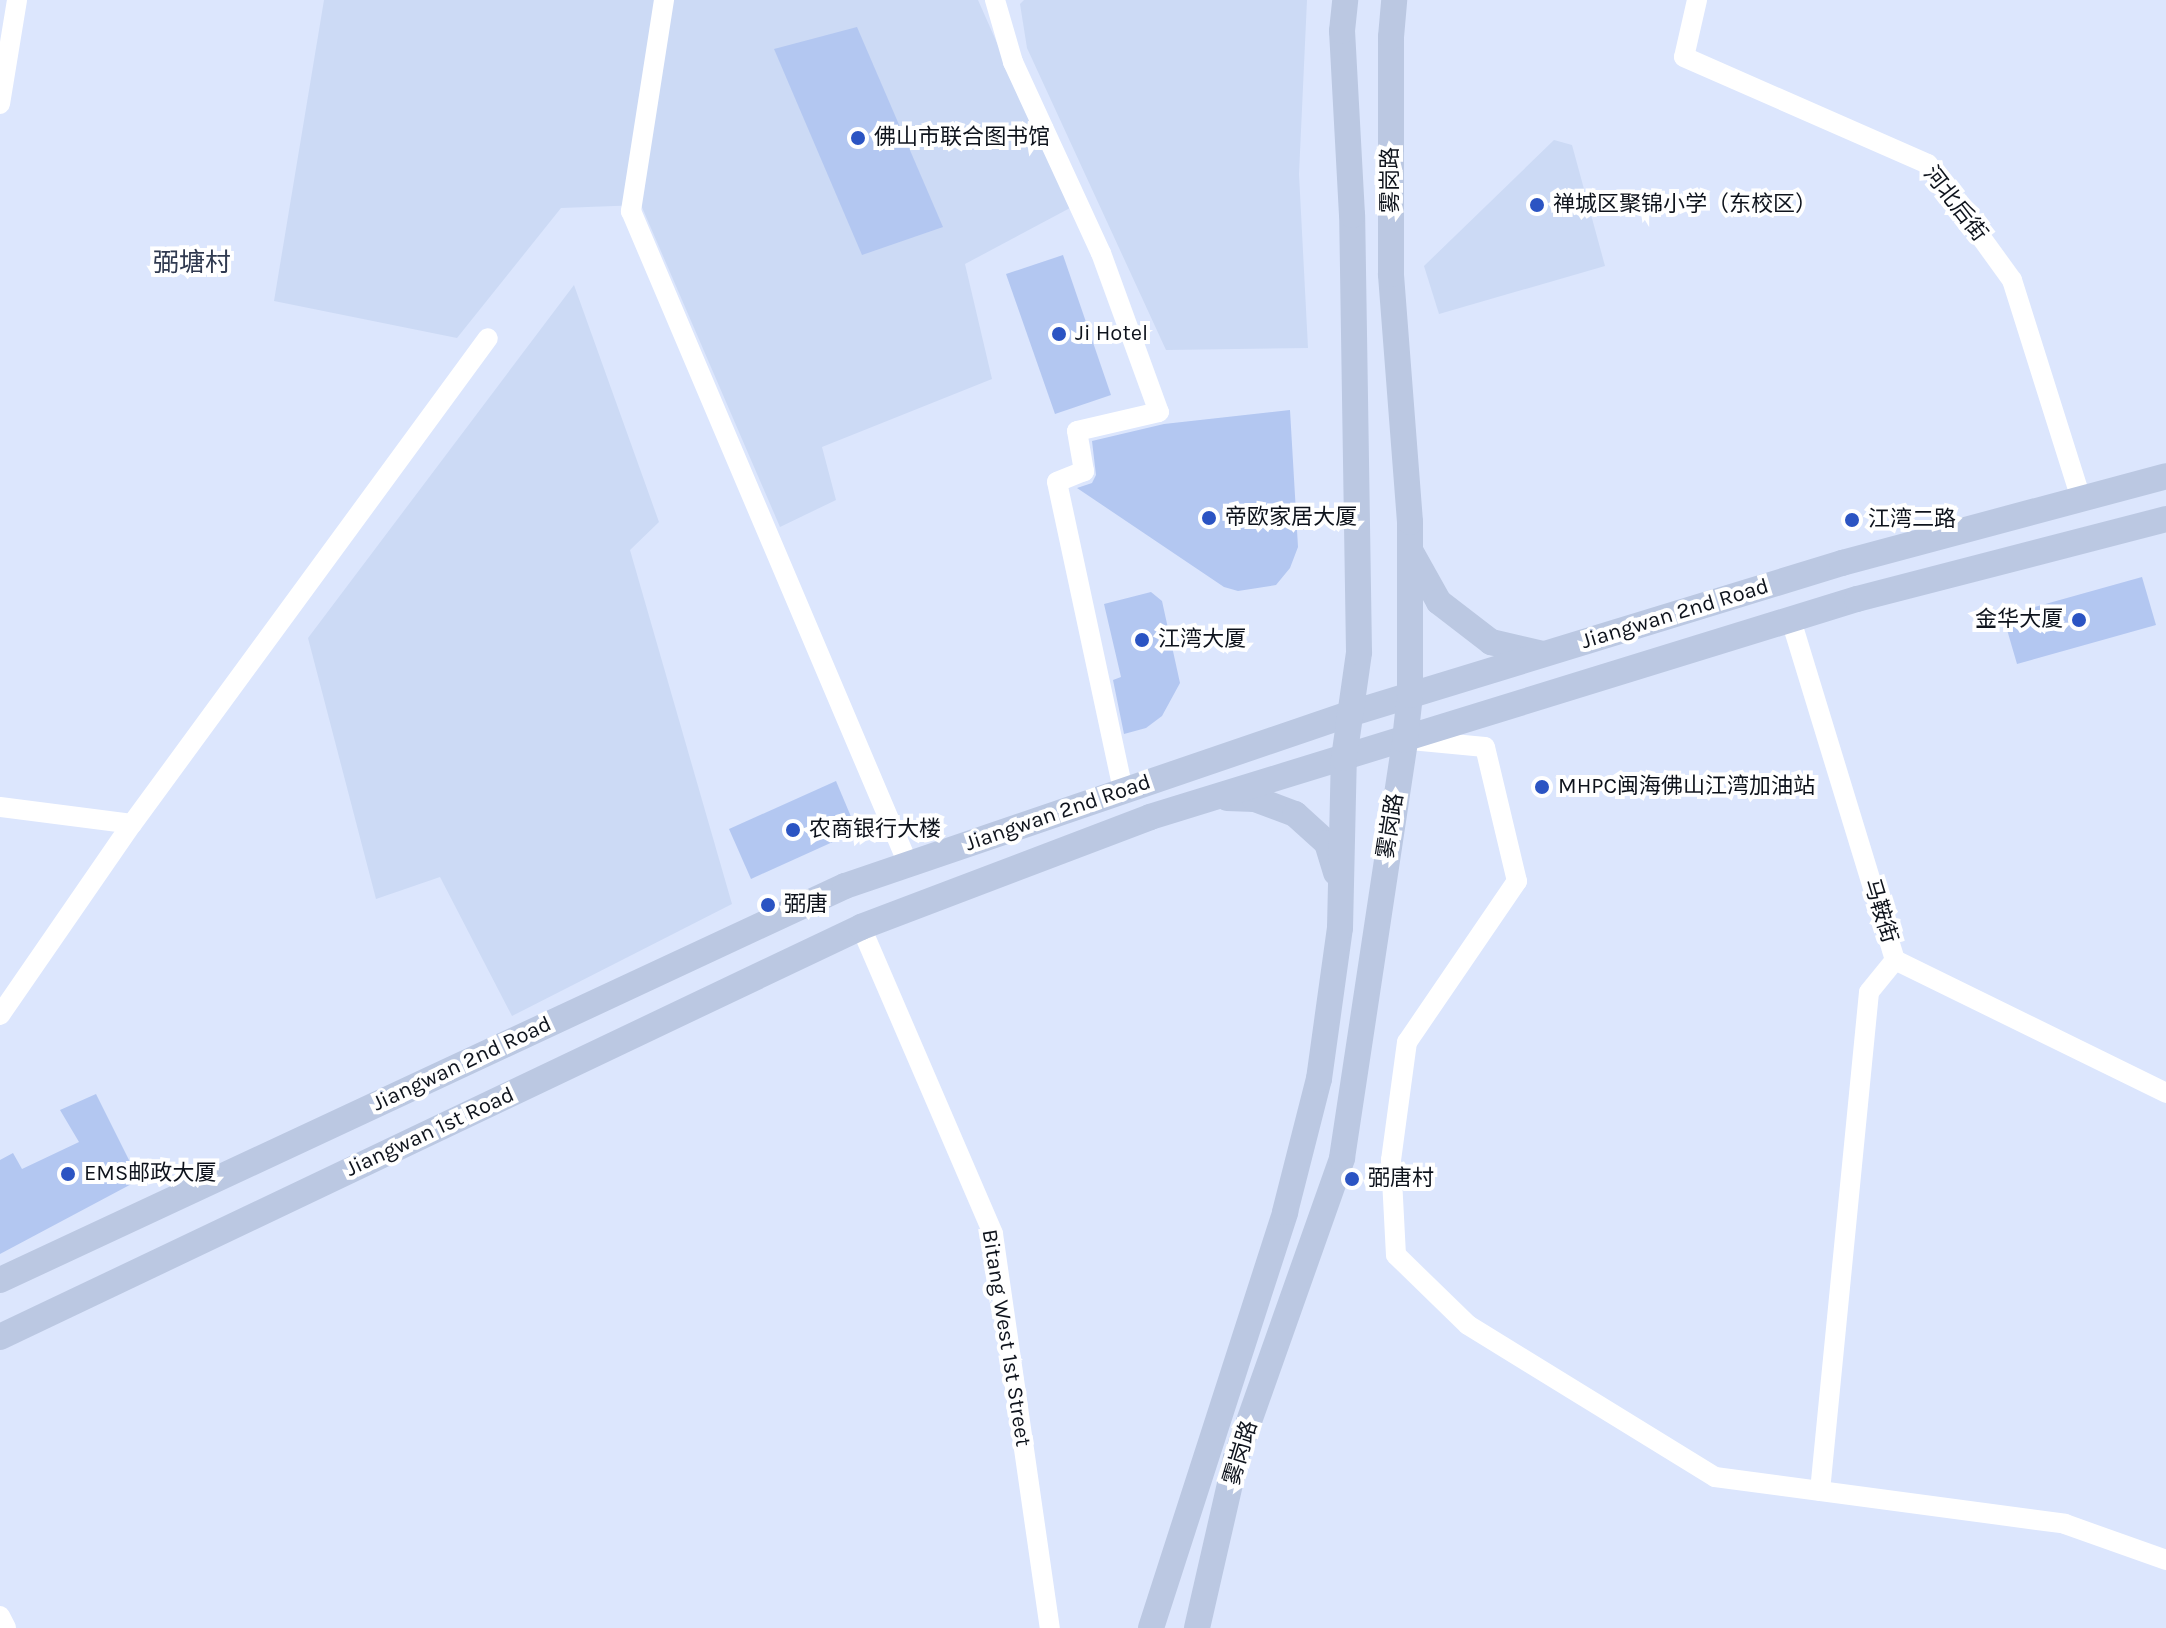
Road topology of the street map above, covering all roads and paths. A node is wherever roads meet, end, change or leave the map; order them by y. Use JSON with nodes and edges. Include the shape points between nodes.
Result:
{"nodes":[{"id":1,"x":17,"y":0,"type":"edge"},
{"id":2,"x":664,"y":0,"type":"edge"},
{"id":3,"x":995,"y":0,"type":"edge"},
{"id":4,"x":1345,"y":0,"type":"edge"},
{"id":5,"x":1394,"y":0,"type":"edge"},
{"id":6,"x":1697,"y":0,"type":"edge"},
{"id":7,"x":0,"y":104,"type":"edge"},
{"id":8,"x":488,"y":338,"type":"dead end"},
{"id":9,"x":2166,"y":476,"type":"edge"},
{"id":10,"x":2081,"y":499,"type":"junction"},
{"id":11,"x":2166,"y":519,"type":"edge"},
{"id":12,"x":1410,"y":551,"type":"junction"},
{"id":13,"x":1791,"y":620,"type":"junction"},
{"id":14,"x":1543,"y":654,"type":"junction"},
{"id":15,"x":1410,"y":695,"type":"junction"},
{"id":16,"x":1349,"y":714,"type":"junction"},
{"id":17,"x":1405,"y":740,"type":"junction"},
{"id":18,"x":1344,"y":758,"type":"junction"},
{"id":19,"x":1123,"y":790,"type":"junction"},
{"id":20,"x":1212,"y":798,"type":"junction"},
{"id":21,"x":0,"y":807,"type":"edge"},
{"id":22,"x":132,"y":824,"type":"junction"},
{"id":23,"x":908,"y":864,"type":"junction"},
{"id":24,"x":1341,"y":890,"type":"junction"},
{"id":25,"x":861,"y":927,"type":"junction"},
{"id":26,"x":1895,"y":960,"type":"junction"},
{"id":27,"x":0,"y":1015,"type":"edge"},
{"id":28,"x":2166,"y":1093,"type":"edge"},
{"id":29,"x":0,"y":1280,"type":"edge"},
{"id":30,"x":0,"y":1337,"type":"edge"},
{"id":31,"x":1820,"y":1491,"type":"junction"},
{"id":32,"x":2166,"y":1560,"type":"edge"},
{"id":33,"x":0,"y":1616,"type":"edge"},
{"id":34,"x":6,"y":1628,"type":"edge"},
{"id":35,"x":1050,"y":1628,"type":"edge"},
{"id":36,"x":1151,"y":1628,"type":"edge"},
{"id":37,"x":1197,"y":1628,"type":"edge"}],
"edges":[{"from":1,"to":7,"type":"street"},
{"from":2,"to":23,"type":"street","via":[[631,211]]},
{"from":3,"to":19,"type":"street","via":[[1013,62],[1101,253],[1159,412],[1077,431],[1084,471],[1057,482]]},
{"from":4,"to":16,"type":"main road","name":"雾岗路","via":[[1359,652]]},
{"from":5,"to":12,"type":"main road","name":"雾岗路","via":[[1391,274]]},
{"from":6,"to":10,"type":"street","name":"河北后街","via":[[1684,57],[1928,164],[2012,280]]},
{"from":8,"to":22,"type":"street"},
{"from":9,"to":10,"type":"main road","name":"Jiangwan 2nd Road"},
{"from":10,"to":14,"type":"main road","name":"Jiangwan 2nd Road","via":[[1842,563]]},
{"from":11,"to":13,"type":"main road","name":"Jiangwan 2nd Road"},
{"from":12,"to":14,"type":"main road","via":[[1439,602],[1491,642]]},
{"from":12,"to":15,"type":"main road","name":"雾岗路"},
{"from":13,"to":17,"type":"main road","name":"Jiangwan 2nd Road"},
{"from":13,"to":26,"type":"street","name":"马鞍街"},
{"from":14,"to":15,"type":"main road","name":"Jiangwan 2nd Road"},
{"from":15,"to":16,"type":"main road","name":"Jiangwan 2nd Road"},
{"from":15,"to":17,"type":"main road","name":"雾岗路"},
{"from":16,"to":18,"type":"main road","name":"雾岗路"},
{"from":16,"to":19,"type":"main road","name":"Jiangwan 2nd Road"},
{"from":17,"to":18,"type":"main road","name":"Jiangwan 2nd Road"},
{"from":17,"to":31,"type":"street","via":[[1485,747],[1517,881],[1407,1042],[1391,1160],[1396,1255],[1468,1325],[1715,1477]]},
{"from":17,"to":37,"type":"main road","name":"雾岗路","via":[[1342,1158],[1236,1458]]},
{"from":18,"to":20,"type":"main road","name":"Jiangwan 2nd Road"},
{"from":18,"to":24,"type":"main road","name":"雾岗路"},
{"from":19,"to":23,"type":"main road","name":"Jiangwan 2nd Road"},
{"from":20,"to":24,"type":"main road","via":[[1255,799],[1295,814],[1327,843]]},
{"from":20,"to":25,"type":"main road","name":"Jiangwan 2nd Road"},
{"from":21,"to":22,"type":"street"},
{"from":22,"to":27,"type":"street"},
{"from":23,"to":29,"type":"main road","name":"Jiangwan 2nd Road","via":[[845,886]]},
{"from":24,"to":36,"type":"main road","name":"雾岗路","via":[[1319,1079],[1285,1212]]},
{"from":25,"to":30,"type":"main road","name":"Jiangwan 1st Road"},
{"from":25,"to":35,"type":"street","name":"Bitang West 1st Street","via":[[993,1234]]},
{"from":26,"to":28,"type":"street","name":"马鞍街"},
{"from":26,"to":31,"type":"street","via":[[1869,992]]},
{"from":31,"to":32,"type":"street","via":[[2065,1524]]},
{"from":33,"to":34,"type":"street"}]}
